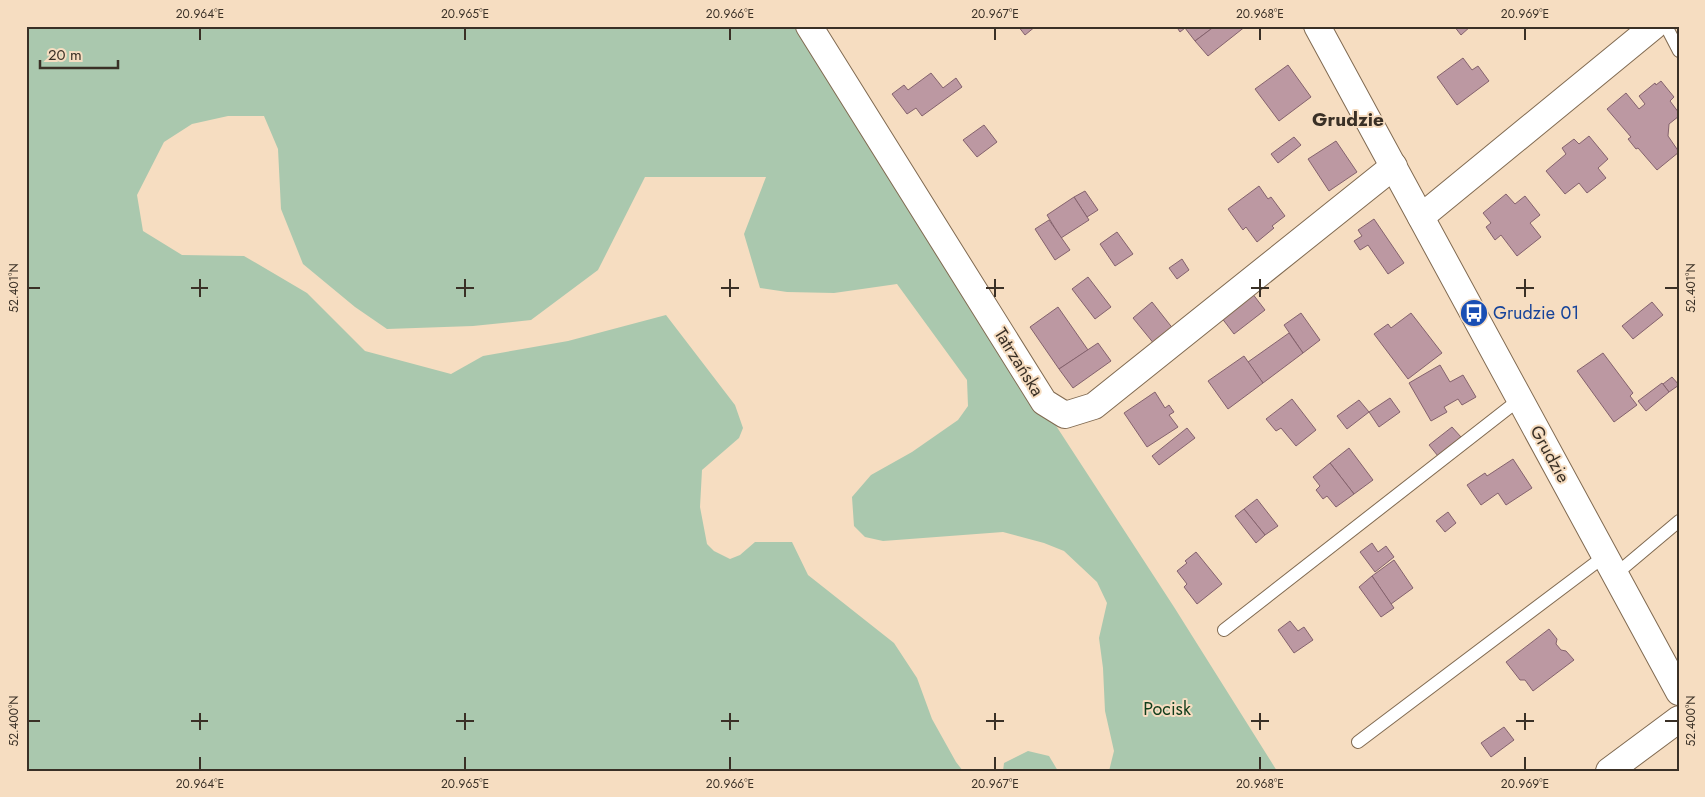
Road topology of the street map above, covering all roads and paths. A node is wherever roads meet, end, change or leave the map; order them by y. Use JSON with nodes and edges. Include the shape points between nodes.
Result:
{"nodes":[{"id":1,"x":809,"y":26,"type":"edge"},
{"id":2,"x":1317,"y":26,"type":"edge"},
{"id":3,"x":1654,"y":26,"type":"edge"},
{"id":4,"x":1666,"y":26,"type":"edge"},
{"id":5,"x":1679,"y":51,"type":"edge"},
{"id":6,"x":1394,"y":166,"type":"junction"},
{"id":7,"x":1421,"y":217,"type":"junction"},
{"id":8,"x":1520,"y":399,"type":"junction"},
{"id":9,"x":1679,"y":521,"type":"edge"},
{"id":10,"x":1611,"y":564,"type":"junction"},
{"id":11,"x":1224,"y":630,"type":"dead end"},
{"id":12,"x":1679,"y":692,"type":"edge"},
{"id":13,"x":1679,"y":719,"type":"edge"},
{"id":14,"x":1358,"y":742,"type":"dead end"},
{"id":15,"x":1609,"y":771,"type":"edge"}],
"edges":[{"from":1,"to":6,"type":"street","name":"Tatrzańska","via":[[1044,402],[1065,416],[1094,406]]},
{"from":2,"to":6,"type":"street","name":"Grudzie"},
{"from":3,"to":7,"type":"street"},
{"from":4,"to":5,"type":"lane"},
{"from":6,"to":7,"type":"street","name":"Grudzie"},
{"from":7,"to":8,"type":"street","name":"Grudzie"},
{"from":8,"to":10,"type":"street","name":"Grudzie"},
{"from":8,"to":11,"type":"lane"},
{"from":9,"to":10,"type":"lane"},
{"from":10,"to":12,"type":"street","name":"Grudzie"},
{"from":10,"to":14,"type":"lane"},
{"from":13,"to":15,"type":"street"}]}
